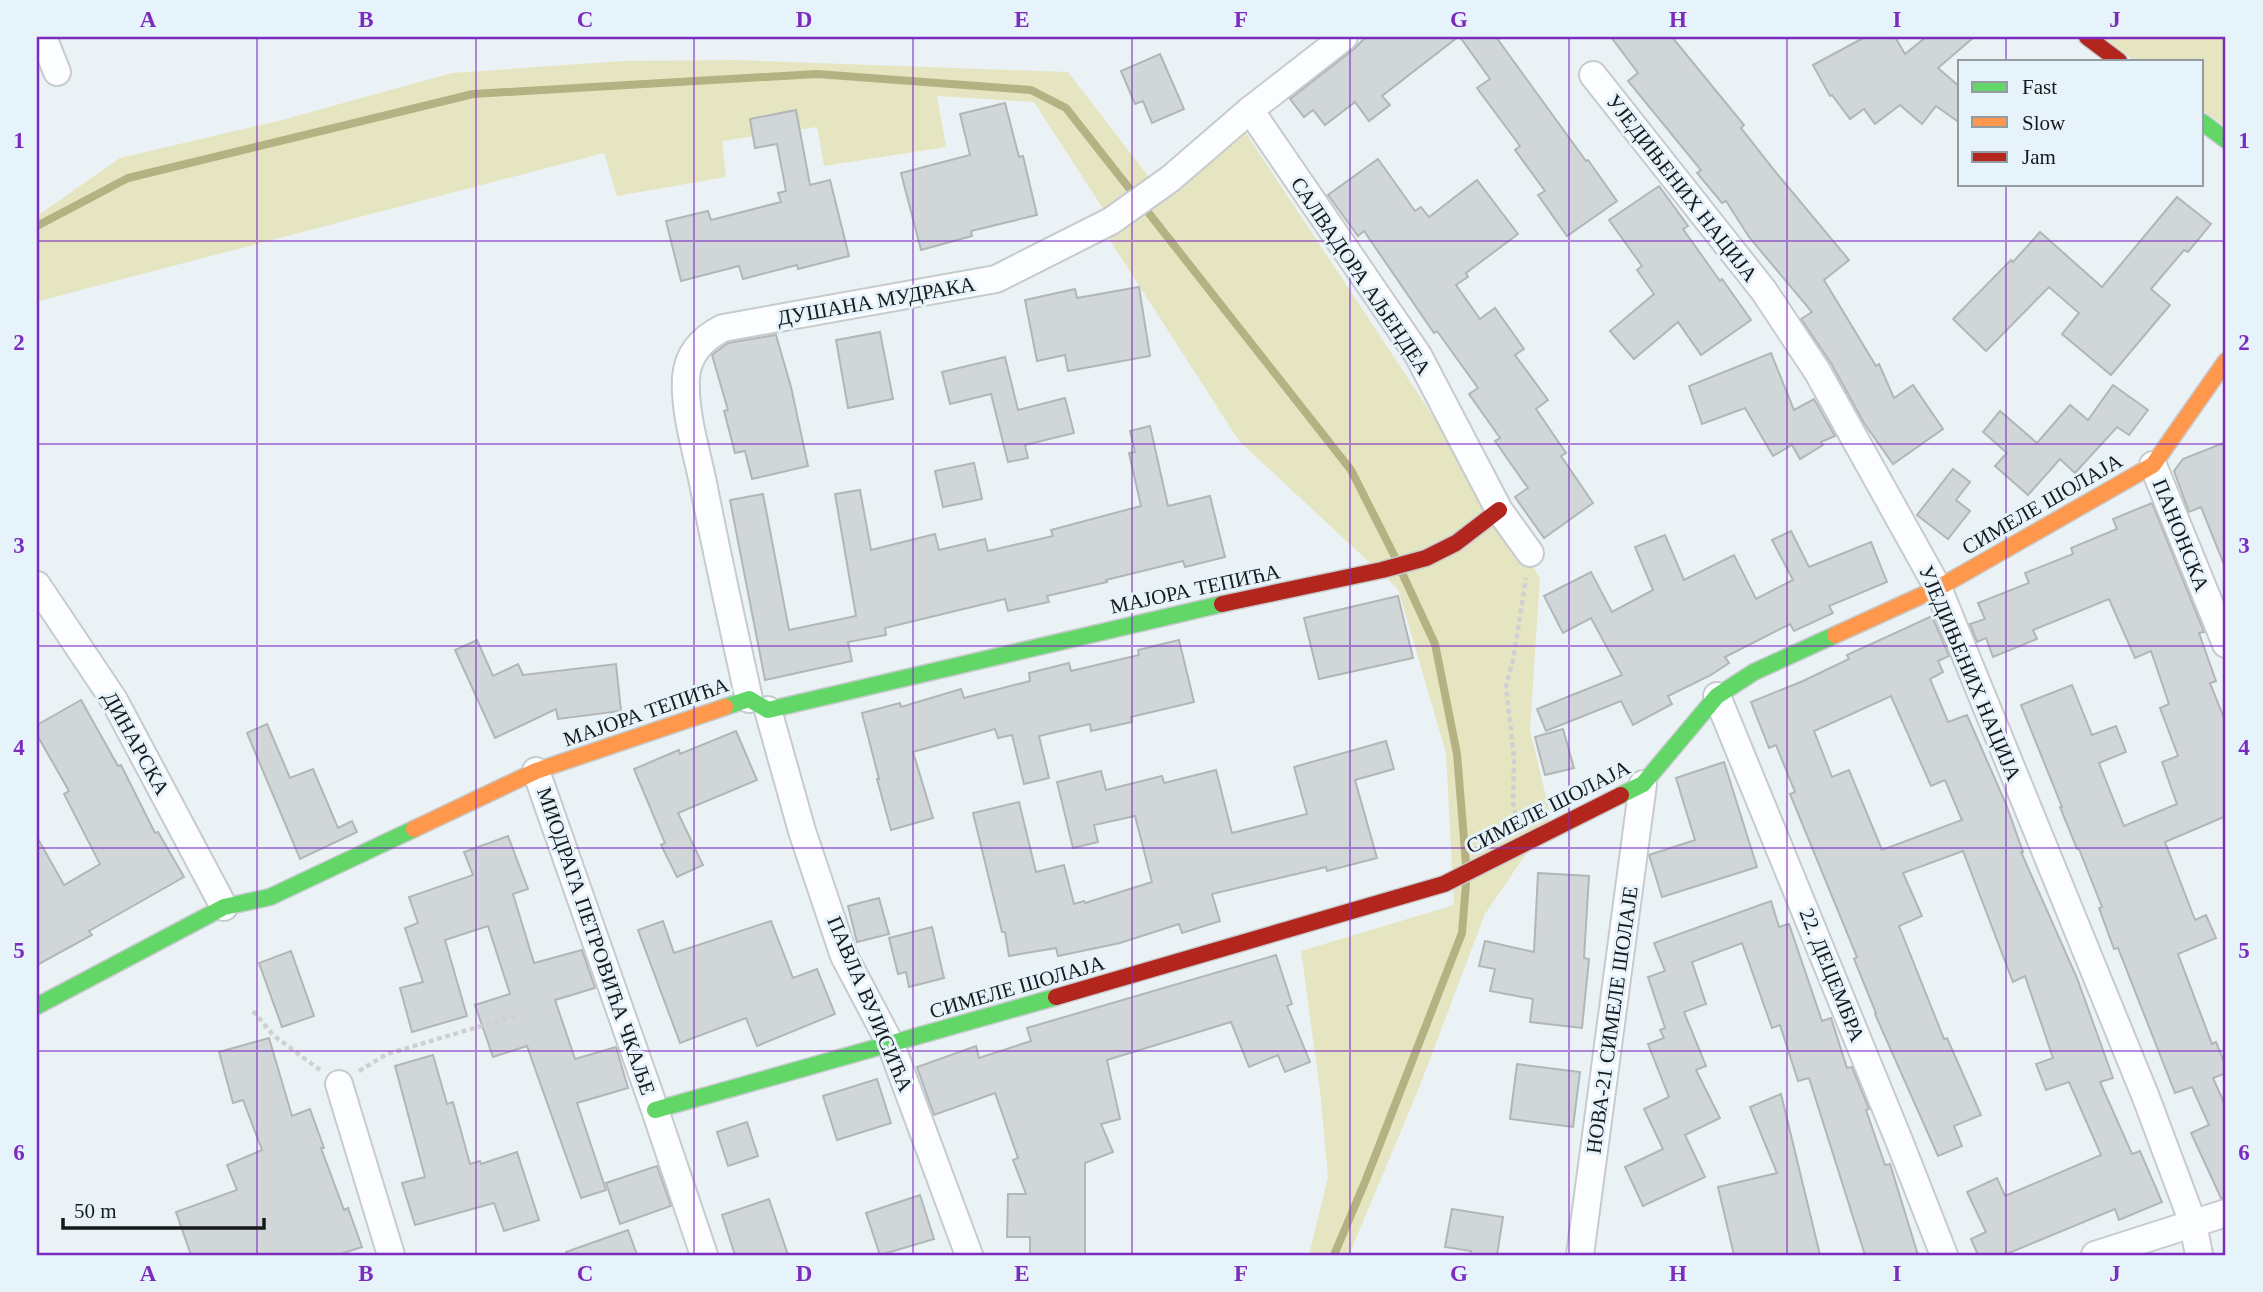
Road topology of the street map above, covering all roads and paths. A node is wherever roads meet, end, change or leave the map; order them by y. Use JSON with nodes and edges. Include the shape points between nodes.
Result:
{"nodes":[{"id":1,"x":43,"y":37,"type":"edge"},
{"id":2,"x":1344,"y":37,"type":"edge"},
{"id":3,"x":2087,"y":37,"type":"edge"},
{"id":4,"x":2118,"y":60,"type":"edge"},
{"id":5,"x":57,"y":72,"type":"dead end"},
{"id":6,"x":1593,"y":75,"type":"dead end"},
{"id":7,"x":1250,"y":110,"type":"junction"},
{"id":8,"x":2204,"y":124,"type":"edge"},
{"id":9,"x":2226,"y":140,"type":"edge"},
{"id":10,"x":2226,"y":361,"type":"edge"},
{"id":11,"x":2152,"y":465,"type":"junction"},
{"id":12,"x":1499,"y":510,"type":"junction"},
{"id":13,"x":1530,"y":553,"type":"joint"},
{"id":14,"x":37,"y":585,"type":"edge"},
{"id":15,"x":1938,"y":588,"type":"junction"},
{"id":16,"x":2226,"y":644,"type":"edge"},
{"id":17,"x":1717,"y":696,"type":"junction"},
{"id":18,"x":759,"y":705,"type":"junction"},
{"id":19,"x":536,"y":771,"type":"junction"},
{"id":20,"x":1643,"y":784,"type":"junction"},
{"id":21,"x":1549,"y":832,"type":"junction"},
{"id":22,"x":224,"y":907,"type":"junction"},
{"id":23,"x":37,"y":1006,"type":"edge"},
{"id":24,"x":253,"y":1011,"type":"dead end"},
{"id":25,"x":515,"y":1016,"type":"dead end"},
{"id":26,"x":891,"y":1045,"type":"junction"},
{"id":27,"x":339,"y":1084,"type":"junction"},
{"id":28,"x":656,"y":1110,"type":"junction"},
{"id":29,"x":2226,"y":1213,"type":"edge"},
{"id":30,"x":2193,"y":1223,"type":"junction"},
{"id":31,"x":384,"y":1253,"type":"edge"},
{"id":32,"x":704,"y":1255,"type":"edge"},
{"id":33,"x":969,"y":1255,"type":"edge"},
{"id":34,"x":1580,"y":1255,"type":"edge"},
{"id":35,"x":1944,"y":1255,"type":"edge"},
{"id":36,"x":2095,"y":1255,"type":"edge"},
{"id":37,"x":2199,"y":1255,"type":"edge"}],
"edges":[{"from":1,"to":5,"type":"street"},
{"from":2,"to":7,"type":"street","name":"ДУШАНА МУДРАКА"},
{"from":3,"to":4,"type":"street"},
{"from":6,"to":15,"type":"street","name":"УЈЕДИЊЕНИХ НАЦИЈА","via":[[1764,291],[1816,371]]},
{"from":7,"to":12,"type":"street","name":"САЛВАДОРА АЉЕНДЕА","via":[[1418,355]]},
{"from":7,"to":18,"type":"street","name":"ДУШАНА МУДРАКА","via":[[1170,179],[1111,221],[996,279],[723,328],[693,352],[686,375],[687,406],[723,581]]},
{"from":8,"to":9,"type":"street"},
{"from":10,"to":11,"type":"street","name":"СИМЕЛЕ ШОЛАЈА"},
{"from":11,"to":15,"type":"street","name":"СИМЕЛЕ ШОЛАЈА"},
{"from":11,"to":16,"type":"street","name":"ПАНОНСКА"},
{"from":12,"to":13,"type":"street","name":"САЛВАДОРА АЉЕНДЕА"},
{"from":12,"to":18,"type":"street","name":"МАЈОРА ТЕПИЋА","via":[[1441,552],[1382,570]]},
{"from":13,"to":21,"type":"path","via":[[1506,686],[1514,758],[1513,803],[1517,821]]},
{"from":14,"to":22,"type":"street","name":"ДИНАРСКА","via":[[114,700]]},
{"from":15,"to":17,"type":"street","name":"СИМЕЛЕ ШОЛАЈА","via":[[1755,672]]},
{"from":15,"to":30,"type":"street","name":"УЈЕДИЊЕНИХ НАЦИЈА","via":[[2145,1094]]},
{"from":17,"to":20,"type":"street","name":"СИМЕЛЕ ШОЛАЈА"},
{"from":17,"to":35,"type":"street","name":"22. ДЕЦЕМБРА"},
{"from":18,"to":19,"type":"street","name":"МАЈОРА ТЕПИЋА"},
{"from":18,"to":26,"type":"street","name":"ПАВЛА ВУЈИСИЋА","via":[[844,956]]},
{"from":19,"to":22,"type":"street","name":"МАЈОРА ТЕПИЋА","via":[[270,898]]},
{"from":19,"to":28,"type":"street","name":"МИОДРАГА ПЕТРОВИЋА ЧКАЉЕ"},
{"from":20,"to":21,"type":"street","name":"СИМЕЛЕ ШОЛАЈА"},
{"from":20,"to":34,"type":"street","name":"НОВА-21 СИМЕЛЕ ШОЛАЈЕ"},
{"from":21,"to":26,"type":"street","name":"СИМЕЛЕ ШОЛАЈА","via":[[1444,884]]},
{"from":22,"to":23,"type":"street","name":"МАЈОРА ТЕПИЋА"},
{"from":24,"to":27,"type":"path","via":[[273,1035]]},
{"from":25,"to":27,"type":"path","via":[[387,1054]]},
{"from":26,"to":28,"type":"street","name":"МИОДРАГА ПЕТРОВИЋА ЧКАЉЕ"},
{"from":26,"to":33,"type":"street","name":"ПАВЛА ВУЈИСИЋА"},
{"from":27,"to":31,"type":"street"},
{"from":28,"to":32,"type":"street","name":"МИОДРАГА ПЕТРОВИЋА ЧКАЉЕ"},
{"from":29,"to":30,"type":"street"},
{"from":30,"to":36,"type":"street"},
{"from":30,"to":37,"type":"street","name":"УЈЕДИЊЕНИХ НАЦИЈА"}]}
